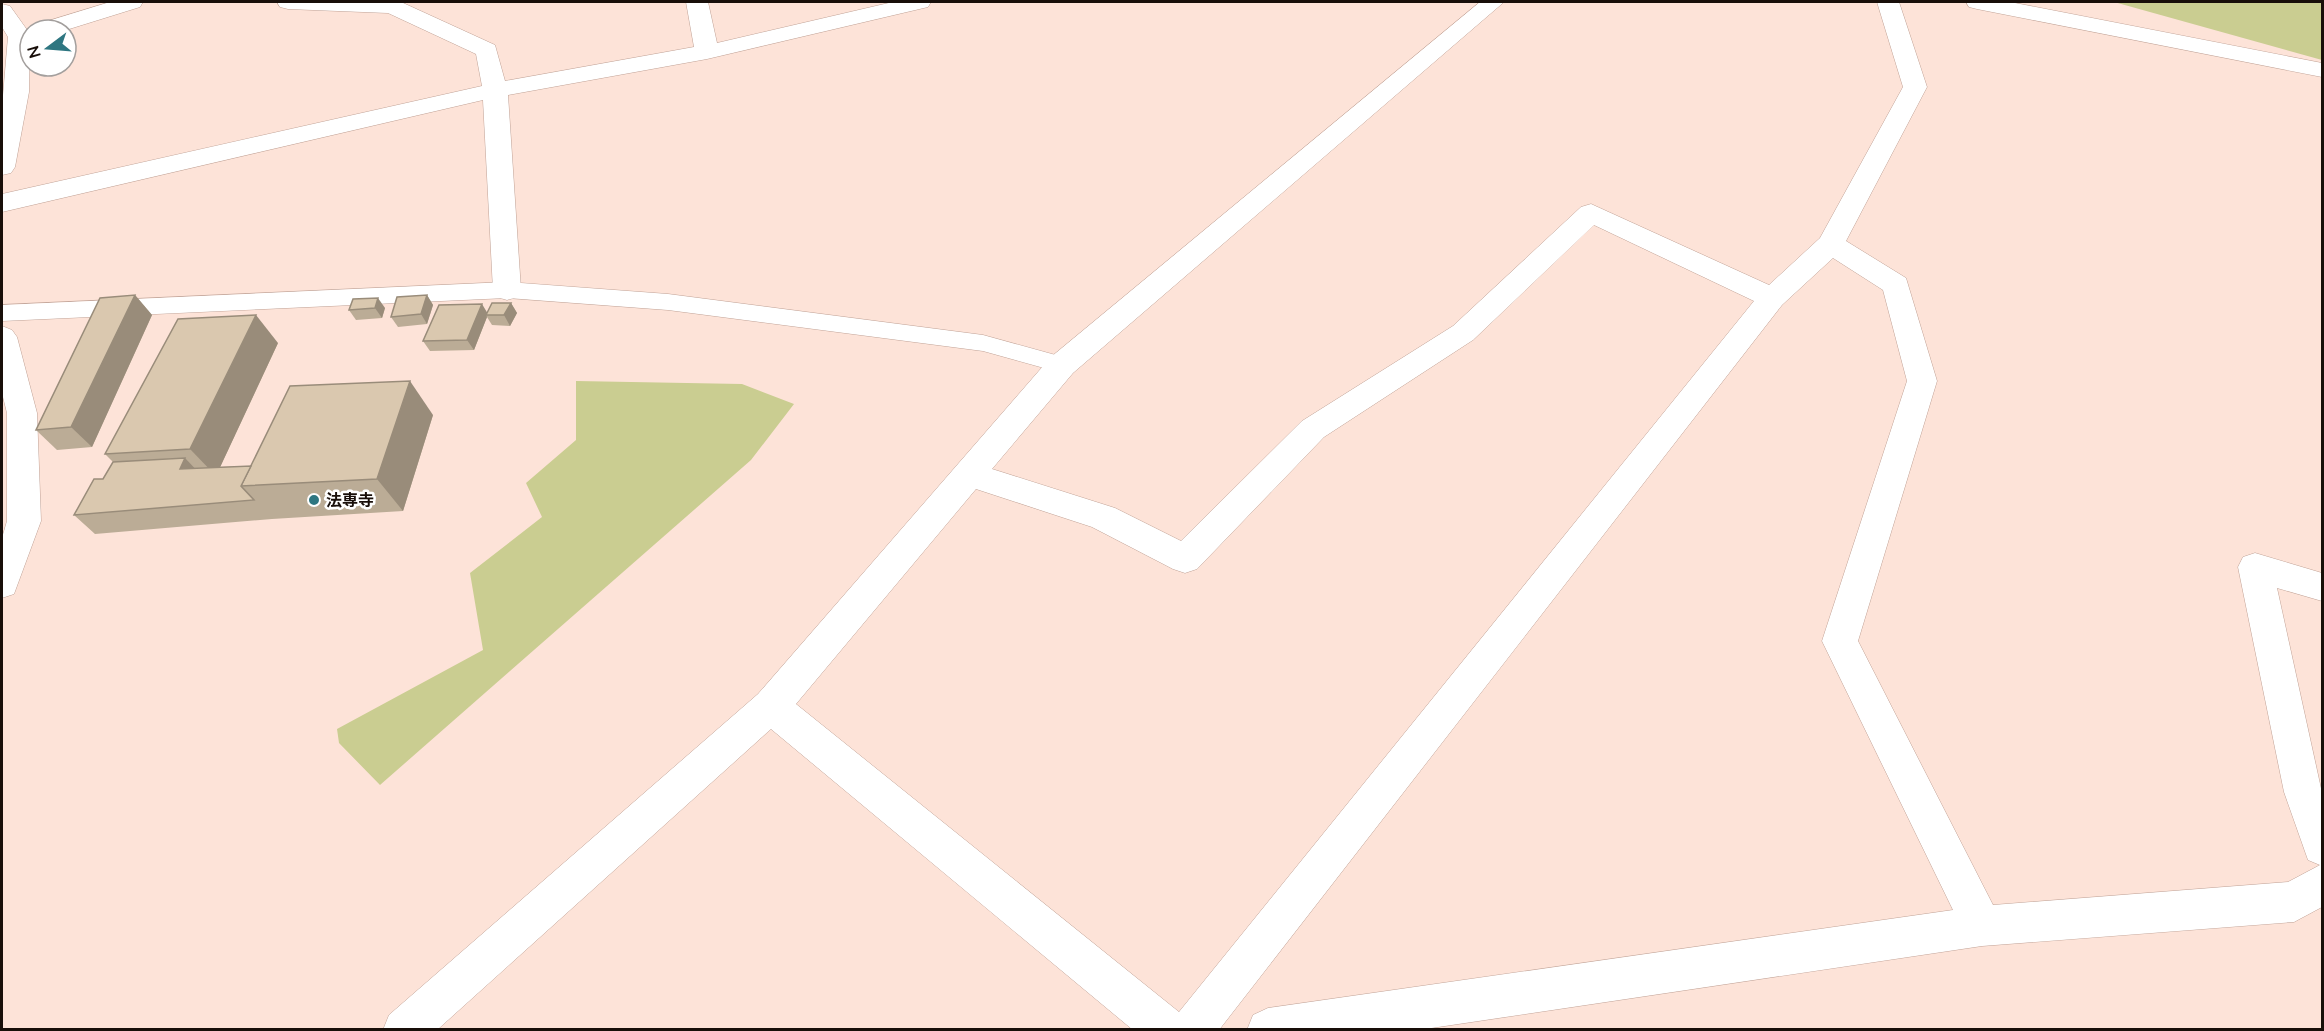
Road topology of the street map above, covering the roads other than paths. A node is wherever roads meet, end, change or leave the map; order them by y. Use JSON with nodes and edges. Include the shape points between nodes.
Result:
{"nodes":[{"id":1,"x":75,"y":2,"type":"edge"},
{"id":2,"x":132,"y":2,"type":"edge"},
{"id":3,"x":288,"y":2,"type":"edge"},
{"id":4,"x":697,"y":2,"type":"edge"},
{"id":5,"x":920,"y":2,"type":"edge"},
{"id":6,"x":1492,"y":2,"type":"edge"},
{"id":7,"x":1888,"y":2,"type":"edge"},
{"id":8,"x":1977,"y":2,"type":"edge"},
{"id":9,"x":2,"y":11,"type":"edge"},
{"id":10,"x":52,"y":18,"type":"edge"},
{"id":11,"x":78,"y":18,"type":"edge"},
{"id":12,"x":18,"y":23,"type":"edge"},
{"id":13,"x":707,"y":52,"type":"junction"},
{"id":14,"x":2322,"y":70,"type":"edge"},
{"id":15,"x":20,"y":78,"type":"edge"},
{"id":16,"x":495,"y":90,"type":"junction"},
{"id":17,"x":2,"y":167,"type":"edge"},
{"id":18,"x":2,"y":203,"type":"edge"},
{"id":19,"x":1831,"y":244,"type":"junction"},
{"id":20,"x":507,"y":290,"type":"junction"},
{"id":21,"x":1772,"y":298,"type":"junction"},
{"id":22,"x":2,"y":313,"type":"edge"},
{"id":23,"x":2,"y":338,"type":"edge"},
{"id":24,"x":1062,"y":365,"type":"junction"},
{"id":25,"x":969,"y":474,"type":"junction"},
{"id":26,"x":2,"y":584,"type":"edge"},
{"id":27,"x":2322,"y":587,"type":"edge"},
{"id":28,"x":771,"y":706,"type":"junction"},
{"id":29,"x":2322,"y":847,"type":"edge"},
{"id":30,"x":2322,"y":884,"type":"edge"},
{"id":31,"x":1982,"y":926,"type":"junction"},
{"id":32,"x":404,"y":1029,"type":"edge"},
{"id":33,"x":1167,"y":1029,"type":"edge"},
{"id":34,"x":1192,"y":1029,"type":"edge"},
{"id":35,"x":1268,"y":1029,"type":"edge"}],
"edges":[{"from":1,"to":10,"type":"street"},
{"from":2,"to":11,"type":"street"},
{"from":3,"to":16,"type":"street","via":[[392,6],[487,50]]},
{"from":4,"to":13,"type":"street"},
{"from":5,"to":13,"type":"street"},
{"from":6,"to":24,"type":"street"},
{"from":7,"to":19,"type":"street","via":[[1915,87]]},
{"from":8,"to":14,"type":"street"},
{"from":9,"to":12,"type":"street"},
{"from":13,"to":16,"type":"street"},
{"from":15,"to":17,"type":"street"},
{"from":16,"to":18,"type":"street"},
{"from":16,"to":20,"type":"street"},
{"from":19,"to":21,"type":"street"},
{"from":19,"to":31,"type":"street","via":[[1896,285],[1922,381],[1840,641]]},
{"from":20,"to":22,"type":"lane"},
{"from":20,"to":24,"type":"lane","via":[[668,302],[983,343]]},
{"from":21,"to":25,"type":"street","via":[[1591,213],[1463,333],[1313,429],[1185,559],[1103,517]]},
{"from":21,"to":34,"type":"street"},
{"from":23,"to":26,"type":"street","via":[[22,413],[24,521]]},
{"from":24,"to":25,"type":"street"},
{"from":25,"to":28,"type":"street"},
{"from":27,"to":29,"type":"street","via":[[2255,567],[2303,792]]},
{"from":28,"to":32,"type":"street"},
{"from":28,"to":33,"type":"street"},
{"from":30,"to":31,"type":"street","via":[[2295,902]]},
{"from":31,"to":35,"type":"street"}]}
